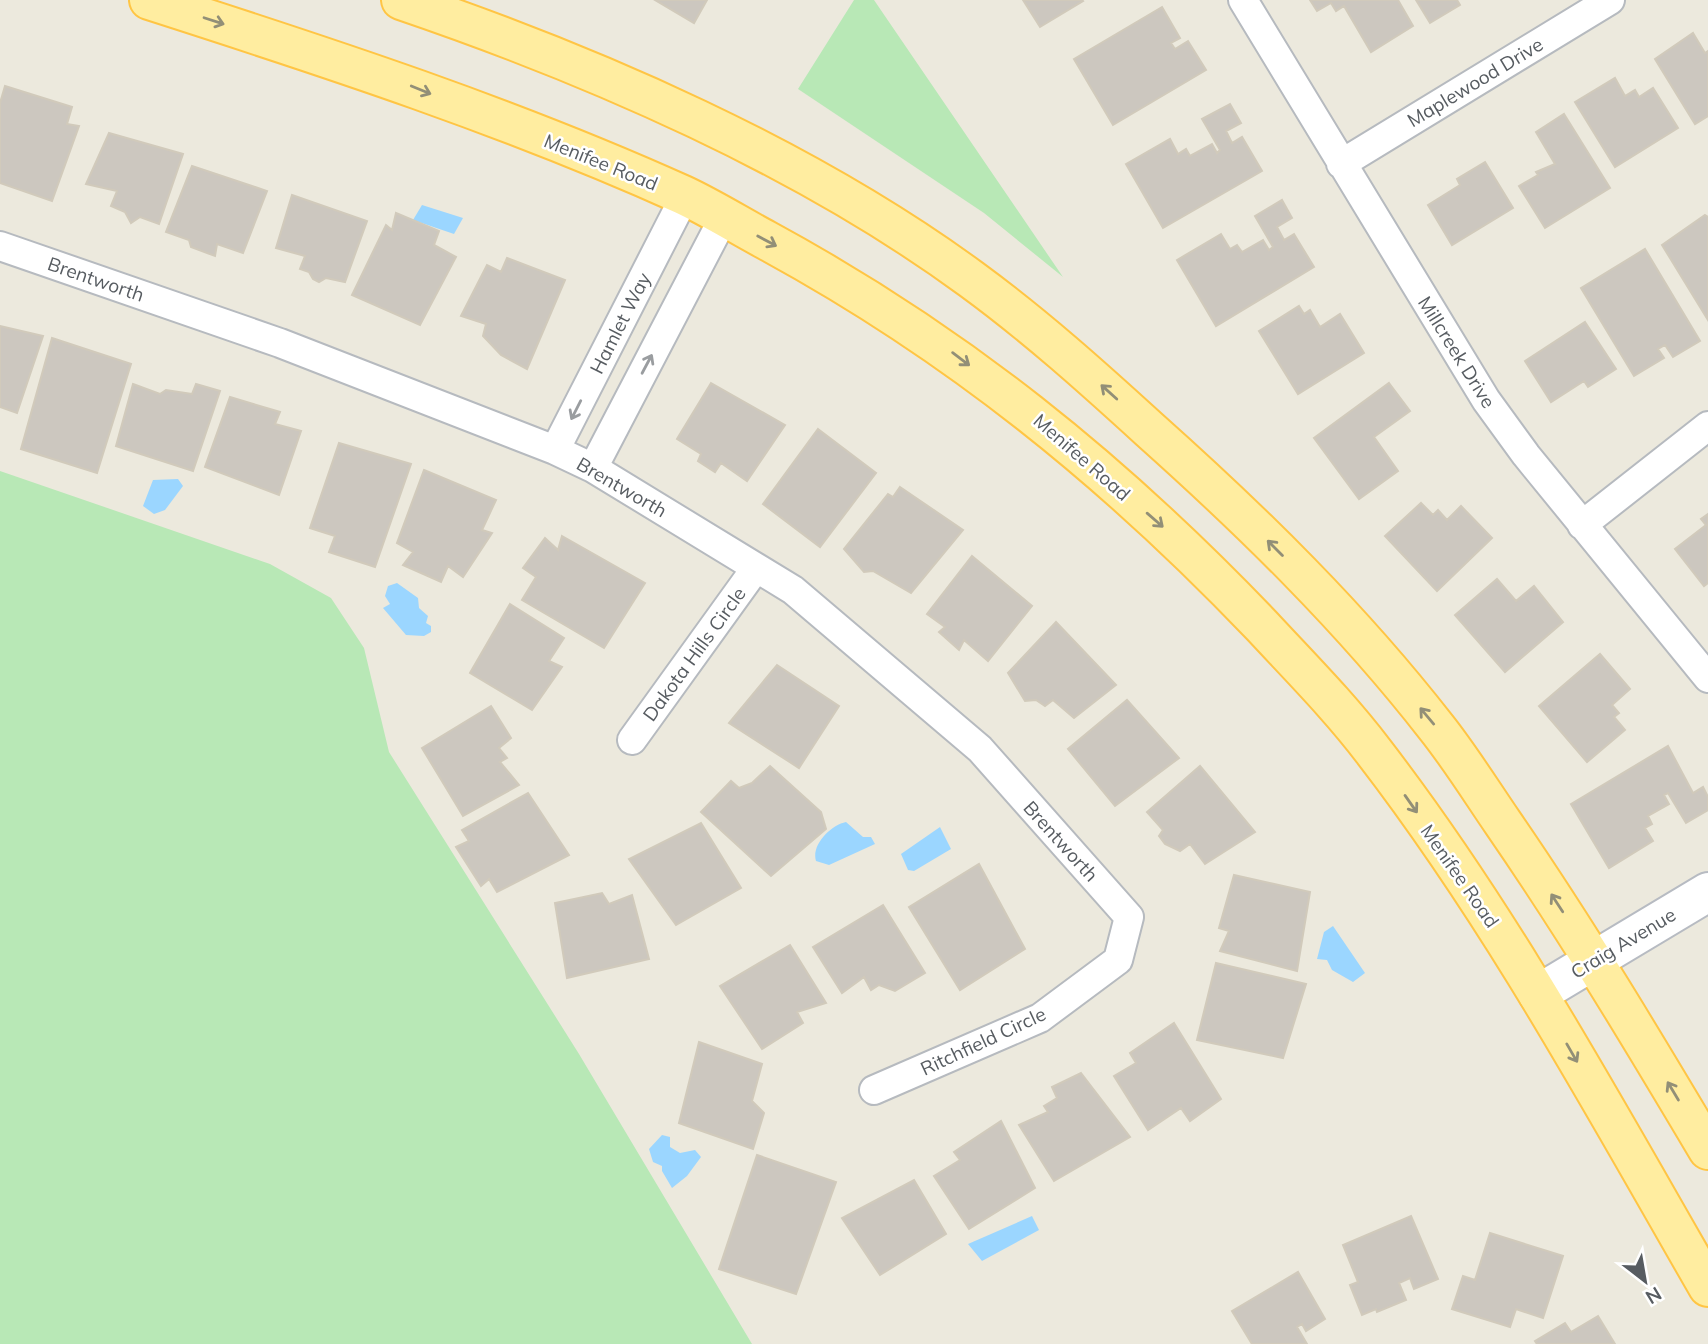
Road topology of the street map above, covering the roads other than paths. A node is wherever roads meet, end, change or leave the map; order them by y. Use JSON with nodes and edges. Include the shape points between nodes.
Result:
{"nodes":[{"id":1,"x":149,"y":0,"type":"edge"},
{"id":2,"x":401,"y":0,"type":"edge"},
{"id":3,"x":1243,"y":0,"type":"edge"},
{"id":4,"x":1610,"y":0,"type":"edge"},
{"id":5,"x":1341,"y":164,"type":"junction"},
{"id":6,"x":685,"y":196,"type":"junction"},
{"id":7,"x":724,"y":217,"type":"junction"},
{"id":8,"x":0,"y":246,"type":"edge"},
{"id":9,"x":1708,"y":426,"type":"edge"},
{"id":10,"x":555,"y":450,"type":"junction"},
{"id":11,"x":593,"y":468,"type":"junction"},
{"id":12,"x":1582,"y":525,"type":"junction"},
{"id":13,"x":756,"y":568,"type":"junction"},
{"id":14,"x":1708,"y":678,"type":"edge"},
{"id":15,"x":632,"y":740,"type":"dead end"},
{"id":16,"x":1708,"y":892,"type":"edge"},
{"id":17,"x":1129,"y":916,"type":"joint"},
{"id":18,"x":1594,"y":960,"type":"junction"},
{"id":19,"x":1538,"y":994,"type":"junction"},
{"id":20,"x":874,"y":1090,"type":"dead end"},
{"id":21,"x":1708,"y":1150,"type":"edge"},
{"id":22,"x":1708,"y":1287,"type":"edge"}],
"edges":[{"from":1,"to":6,"type":"main road","name":"Menifee Road","one_way":true,"via":[[401,81]]},
{"from":18,"to":2,"type":"main road","one_way":true,"via":[[1438,729],[1346,619],[1218,491],[1072,359],[970,278],[824,186],[734,136],[636,92]]},
{"from":3,"to":5,"type":"street","name":"Millcreek Drive"},
{"from":4,"to":5,"type":"street","name":"Maplewood Drive"},
{"from":5,"to":12,"type":"street","name":"Millcreek Drive","via":[[1486,400]]},
{"from":6,"to":7,"type":"main road","name":"Menifee Road"},
{"from":6,"to":10,"type":"street","name":"Hamlet Way","one_way":true},
{"from":11,"to":7,"type":"street","one_way":true},
{"from":7,"to":19,"type":"main road","name":"Menifee Road","one_way":true,"via":[[946,348],[1054,430],[1172,535],[1307,674],[1373,751],[1490,917]]},
{"from":8,"to":10,"type":"street","name":"Brentworth","via":[[280,343]]},
{"from":9,"to":12,"type":"street"},
{"from":10,"to":11,"type":"street","name":"Brentworth"},
{"from":11,"to":13,"type":"street","name":"Brentworth"},
{"from":12,"to":14,"type":"street","name":"Millcreek Drive"},
{"from":13,"to":15,"type":"street","name":"Dakota Hills Circle"},
{"from":13,"to":17,"type":"street","name":"Brentworth","via":[[793,590],[980,749]]},
{"from":16,"to":18,"type":"street","name":"Craig Avenue"},
{"from":17,"to":20,"type":"street","name":"Ritchfield Circle","via":[[1118,960],[1040,1018]]},
{"from":18,"to":19,"type":"street","name":"Craig Avenue"},
{"from":21,"to":18,"type":"main road","one_way":true},
{"from":19,"to":22,"type":"main road","name":"Menifee Road","one_way":true}]}
